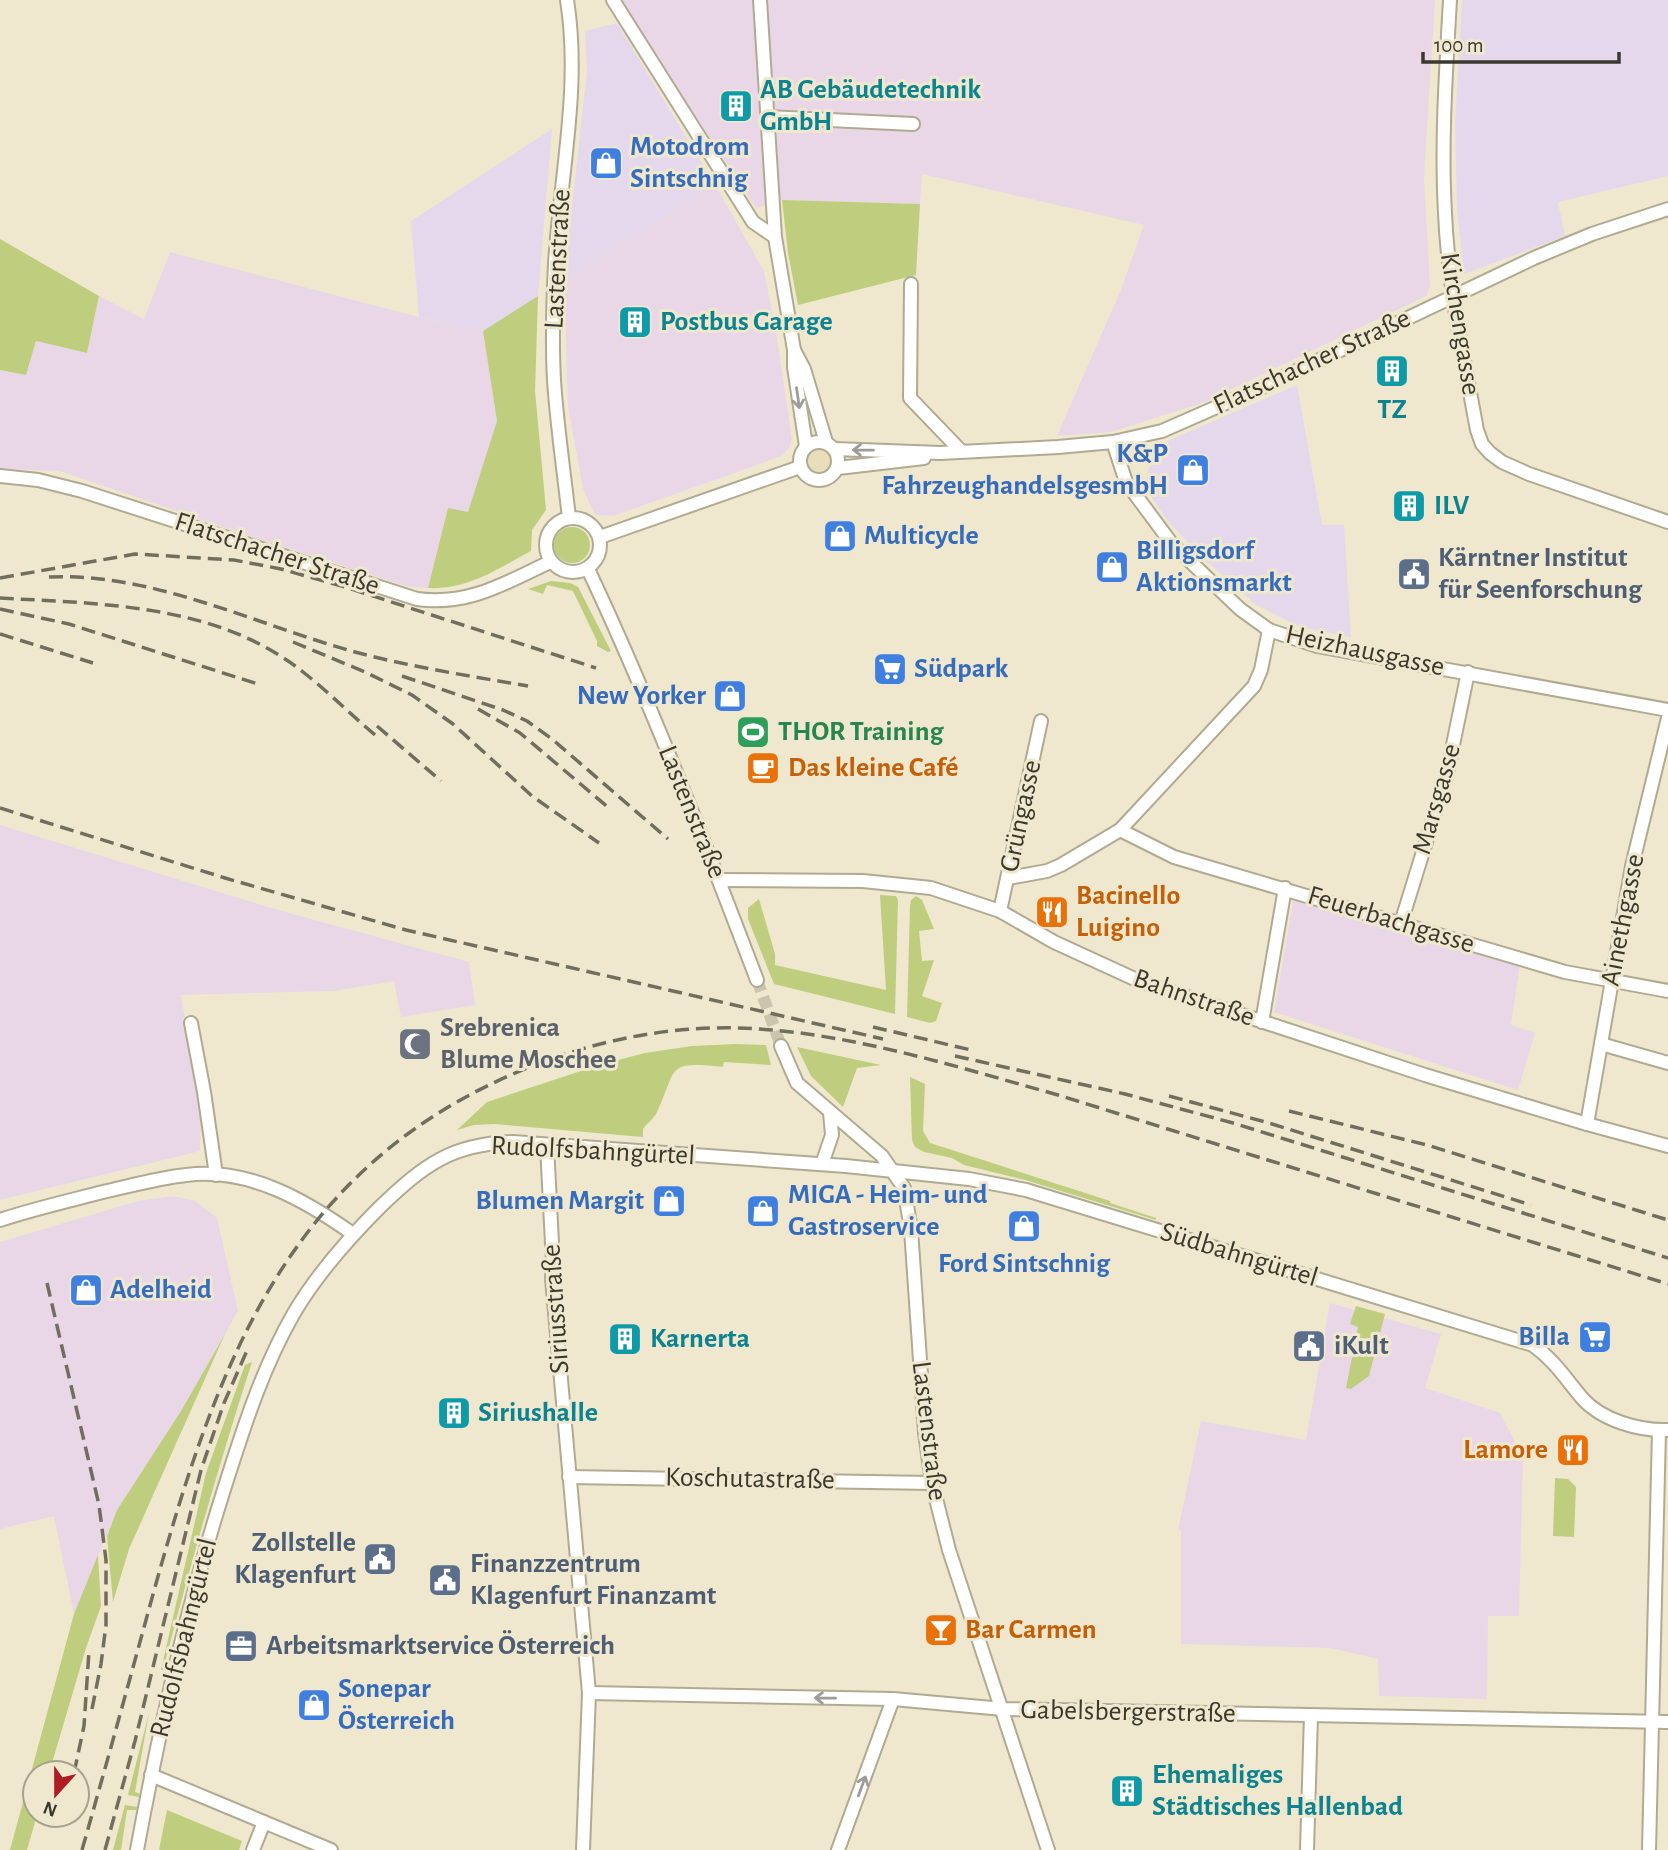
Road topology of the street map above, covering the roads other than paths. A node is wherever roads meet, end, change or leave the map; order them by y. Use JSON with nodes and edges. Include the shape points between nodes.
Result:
{"nodes":[{"id":1,"x":567,"y":0,"type":"edge"},
{"id":2,"x":613,"y":0,"type":"edge"},
{"id":3,"x":760,"y":0,"type":"edge"},
{"id":4,"x":1450,"y":0,"type":"edge"},
{"id":5,"x":767,"y":117,"type":"junction"},
{"id":6,"x":913,"y":124,"type":"dead end"},
{"id":7,"x":1668,"y":209,"type":"edge"},
{"id":8,"x":775,"y":237,"type":"junction"},
{"id":9,"x":911,"y":284,"type":"dead end"},
{"id":10,"x":1453,"y":295,"type":"junction"},
{"id":11,"x":794,"y":349,"type":"junction"},
{"id":12,"x":1113,"y":442,"type":"junction"},
{"id":13,"x":806,"y":446,"type":"junction"},
{"id":14,"x":830,"y":446,"type":"junction"},
{"id":15,"x":961,"y":451,"type":"junction"},
{"id":16,"x":940,"y":453,"type":"junction"},
{"id":17,"x":800,"y":467,"type":"junction"},
{"id":18,"x":838,"y":468,"type":"junction"},
{"id":19,"x":0,"y":476,"type":"edge"},
{"id":20,"x":569,"y":517,"type":"junction"},
{"id":21,"x":1668,"y":522,"type":"edge"},
{"id":22,"x":600,"y":537,"type":"junction"},
{"id":23,"x":550,"y":562,"type":"junction"},
{"id":24,"x":588,"y":569,"type":"junction"},
{"id":25,"x":1269,"y":630,"type":"junction"},
{"id":26,"x":1468,"y":672,"type":"junction"},
{"id":27,"x":1668,"y":710,"type":"edge"},
{"id":28,"x":1668,"y":718,"type":"edge"},
{"id":29,"x":1041,"y":721,"type":"dead end"},
{"id":30,"x":1120,"y":830,"type":"junction"},
{"id":31,"x":1008,"y":878,"type":"junction"},
{"id":32,"x":720,"y":880,"type":"junction"},
{"id":33,"x":1285,"y":888,"type":"junction"},
{"id":34,"x":1000,"y":911,"type":"junction"},
{"id":35,"x":1401,"y":923,"type":"junction"},
{"id":36,"x":1611,"y":979,"type":"junction"},
{"id":37,"x":757,"y":980,"type":"tunnel mouth"},
{"id":38,"x":1668,"y":991,"type":"edge"},
{"id":39,"x":1262,"y":1022,"type":"junction"},
{"id":40,"x":191,"y":1023,"type":"dead end"},
{"id":41,"x":1601,"y":1044,"type":"junction"},
{"id":42,"x":781,"y":1046,"type":"tunnel mouth"},
{"id":43,"x":1668,"y":1063,"type":"edge"},
{"id":44,"x":830,"y":1112,"type":"junction"},
{"id":45,"x":1587,"y":1124,"type":"junction"},
{"id":46,"x":547,"y":1145,"type":"junction"},
{"id":47,"x":1668,"y":1146,"type":"edge"},
{"id":48,"x":822,"y":1164,"type":"junction"},
{"id":49,"x":894,"y":1171,"type":"junction"},
{"id":50,"x":216,"y":1175,"type":"junction"},
{"id":51,"x":0,"y":1220,"type":"edge"},
{"id":52,"x":353,"y":1234,"type":"junction"},
{"id":53,"x":1663,"y":1430,"type":"edge"},
{"id":54,"x":569,"y":1477,"type":"junction"},
{"id":55,"x":932,"y":1483,"type":"junction"},
{"id":56,"x":589,"y":1693,"type":"junction"},
{"id":57,"x":893,"y":1699,"type":"junction"},
{"id":58,"x":1003,"y":1709,"type":"junction"},
{"id":59,"x":1311,"y":1715,"type":"junction"},
{"id":60,"x":1652,"y":1722,"type":"junction"},
{"id":61,"x":1668,"y":1722,"type":"edge"},
{"id":62,"x":151,"y":1775,"type":"junction"},
{"id":63,"x":264,"y":1822,"type":"junction"},
{"id":64,"x":137,"y":1850,"type":"edge"},
{"id":65,"x":253,"y":1850,"type":"edge"},
{"id":66,"x":331,"y":1850,"type":"edge"},
{"id":67,"x":583,"y":1850,"type":"edge"},
{"id":68,"x":838,"y":1850,"type":"edge"},
{"id":69,"x":1048,"y":1850,"type":"edge"},
{"id":70,"x":1307,"y":1850,"type":"edge"},
{"id":71,"x":1649,"y":1850,"type":"edge"}],
"edges":[{"from":1,"to":20,"type":"street","name":"Lastenstraße","via":[[572,97],[552,324]]},
{"from":2,"to":8,"type":"street","via":[[753,222]]},
{"from":3,"to":5,"type":"street"},
{"from":4,"to":10,"type":"street","name":"Kirchengasse","via":[[1443,123]]},
{"from":5,"to":6,"type":"street"},
{"from":5,"to":8,"type":"street"},
{"from":7,"to":10,"type":"street","name":"Flatschacher Straße","via":[[1592,234]]},
{"from":8,"to":11,"type":"street"},
{"from":9,"to":15,"type":"street","via":[[910,398]]},
{"from":10,"to":12,"type":"street","name":"Flatschacher Straße","via":[[1162,431]]},
{"from":10,"to":21,"type":"street","name":"Kirchengasse","via":[[1477,430],[1490,453],[1530,474]]},
{"from":11,"to":13,"type":"street","one_way":true},
{"from":11,"to":14,"type":"street"},
{"from":12,"to":15,"type":"street","name":"Flatschacher Straße"},
{"from":12,"to":25,"type":"street","via":[[1126,482],[1172,544],[1240,609]]},
{"from":13,"to":14,"type":"street","via":[[815,442]]},
{"from":13,"to":17,"type":"street"},
{"from":16,"to":14,"type":"street","name":"Flatschacher Straße","one_way":true},
{"from":14,"to":18,"type":"street","via":[[839,458]]},
{"from":15,"to":16,"type":"street","name":"Flatschacher Straße"},
{"from":16,"to":18,"type":"street","name":"Flatschacher Straße"},
{"from":17,"to":18,"type":"street","via":[[813,480],[824,480]]},
{"from":17,"to":22,"type":"street"},
{"from":19,"to":23,"type":"street","name":"Flatschacher Straße","via":[[82,491],[417,600],[458,600]]},
{"from":20,"to":22,"type":"street","via":[[592,525]]},
{"from":20,"to":23,"type":"street","via":[[548,533],[545,550]]},
{"from":22,"to":24,"type":"street","via":[[601,549]]},
{"from":23,"to":24,"type":"street","via":[[561,571]]},
{"from":24,"to":32,"type":"street","name":"Lastenstraße"},
{"from":25,"to":26,"type":"street","name":"Heizhausgasse","via":[[1317,646]]},
{"from":25,"to":30,"type":"street","name":"Heizhausgasse","via":[[1254,686]]},
{"from":26,"to":27,"type":"street","name":"Heizhausgasse"},
{"from":26,"to":35,"type":"street","name":"Marsgasse","via":[[1447,774]]},
{"from":28,"to":36,"type":"street","name":"Ainethgasse","via":[[1633,858]]},
{"from":29,"to":31,"type":"street","name":"Grüngasse"},
{"from":30,"to":31,"type":"street","name":"Heizhausgasse","via":[[1047,871]]},
{"from":30,"to":33,"type":"street","name":"Feuerbachgasse","via":[[1174,857]]},
{"from":31,"to":34,"type":"street","name":"Grüngasse"},
{"from":32,"to":34,"type":"street","name":"Bahnstraße","via":[[863,881],[931,888]]},
{"from":32,"to":37,"type":"street","name":"Lastenstraße"},
{"from":33,"to":35,"type":"street","name":"Feuerbachgasse"},
{"from":33,"to":39,"type":"street"},
{"from":34,"to":39,"type":"street","name":"Bahnstraße","via":[[1101,965]]},
{"from":35,"to":36,"type":"street","name":"Feuerbachgasse","via":[[1564,972]]},
{"from":36,"to":38,"type":"street","name":"Feuerbachgasse"},
{"from":36,"to":41,"type":"street","name":"Ainethgasse"},
{"from":39,"to":45,"type":"street","name":"Bahnstraße"},
{"from":40,"to":50,"type":"street"},
{"from":41,"to":43,"type":"street"},
{"from":41,"to":45,"type":"street","name":"Ainethgasse"},
{"from":42,"to":44,"type":"street","name":"Lastenstraße","via":[[797,1083]]},
{"from":44,"to":48,"type":"street","via":[[832,1135]]},
{"from":44,"to":49,"type":"street","name":"Lastenstraße"},
{"from":45,"to":47,"type":"street","name":"Bahnstraße"},
{"from":46,"to":48,"type":"street","name":"Rudolfsbahngürtel"},
{"from":46,"to":52,"type":"street","name":"Rudolfsbahngürtel","via":[[486,1143],[449,1154],[410,1179]]},
{"from":46,"to":54,"type":"street","name":"Siriusstraße","via":[[552,1279]]},
{"from":48,"to":49,"type":"street","name":"Rudolfsbahngürtel"},
{"from":49,"to":53,"type":"street","name":"Südbahngürtel","via":[[1026,1190],[1533,1345],[1599,1413]]},
{"from":49,"to":55,"type":"street","name":"Lastenstraße","via":[[908,1200]]},
{"from":50,"to":51,"type":"street","via":[[188,1175],[131,1186]]},
{"from":50,"to":52,"type":"street","via":[[291,1195]]},
{"from":52,"to":62,"type":"street","name":"Rudolfsbahngürtel","via":[[294,1313],[260,1382],[210,1531]]},
{"from":53,"to":60,"type":"street"},
{"from":54,"to":55,"type":"street","name":"Koschutastraße"},
{"from":54,"to":56,"type":"street","name":"Siriusstraße"},
{"from":55,"to":58,"type":"street","name":"Lastenstraße","via":[[949,1550]]},
{"from":57,"to":56,"type":"street","name":"Gabelsbergerstraße","one_way":true},
{"from":56,"to":67,"type":"street","name":"Siriusstraße"},
{"from":57,"to":58,"type":"street","name":"Gabelsbergerstraße"},
{"from":68,"to":57,"type":"street","one_way":true},
{"from":58,"to":59,"type":"street","name":"Gabelsbergerstraße"},
{"from":58,"to":69,"type":"street","name":"Lastenstraße"},
{"from":59,"to":60,"type":"street","name":"Gabelsbergerstraße"},
{"from":59,"to":70,"type":"street"},
{"from":60,"to":61,"type":"street","name":"Gabelsbergerstraße"},
{"from":60,"to":71,"type":"street"},
{"from":62,"to":63,"type":"street"},
{"from":62,"to":64,"type":"street","name":"Rudolfsbahngürtel"},
{"from":63,"to":65,"type":"street"},
{"from":63,"to":66,"type":"street"}]}
